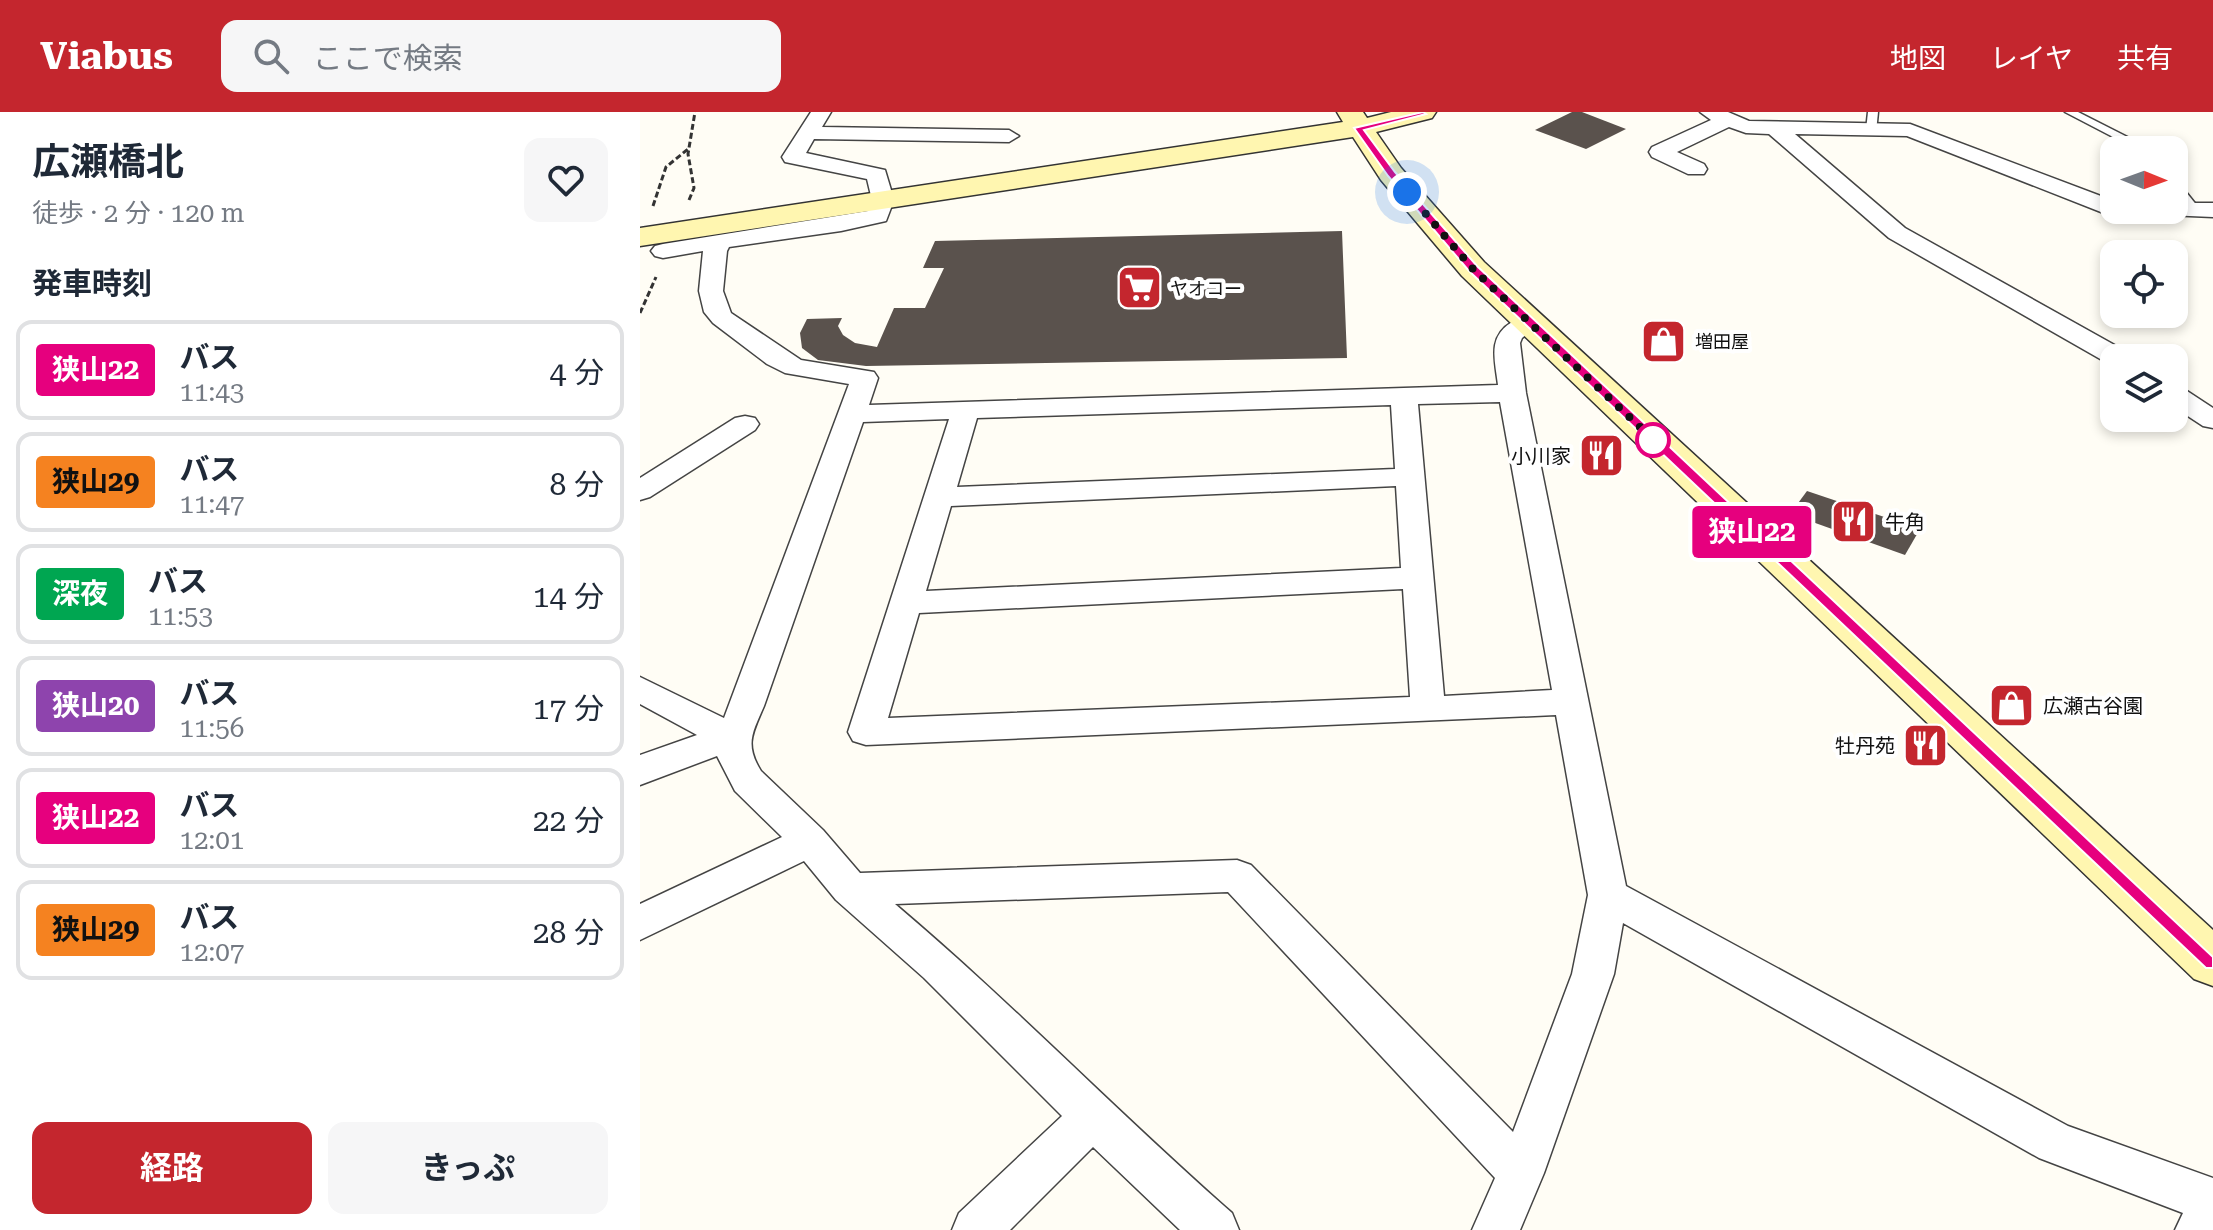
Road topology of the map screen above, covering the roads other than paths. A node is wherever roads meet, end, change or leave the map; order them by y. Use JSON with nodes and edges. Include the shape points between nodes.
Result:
{"nodes":[{"id":1,"x":821,"y":112,"type":"edge"},
{"id":2,"x":1423,"y":112,"type":"edge"},
{"id":3,"x":2070,"y":112,"type":"edge"},
{"id":4,"x":1720,"y":114,"type":"edge"},
{"id":5,"x":1354,"y":120,"type":"edge"},
{"id":6,"x":1872,"y":121,"type":"edge"},
{"id":7,"x":1775,"y":128,"type":"junction"},
{"id":8,"x":808,"y":133,"type":"junction"},
{"id":9,"x":1009,"y":136,"type":"dead end"},
{"id":10,"x":2119,"y":136,"type":"edge"},
{"id":11,"x":1696,"y":169,"type":"dead end"},
{"id":12,"x":883,"y":200,"type":"junction"},
{"id":13,"x":2100,"y":204,"type":"edge"},
{"id":14,"x":721,"y":241,"type":"junction"},
{"id":15,"x":651,"y":244,"type":"edge"},
{"id":16,"x":1528,"y":323,"type":"junction"},
{"id":17,"x":2100,"y":348,"type":"edge"},
{"id":18,"x":1512,"y":393,"type":"junction"},
{"id":19,"x":1404,"y":398,"type":"junction"},
{"id":20,"x":2188,"y":404,"type":"edge"},
{"id":21,"x":965,"y":412,"type":"junction"},
{"id":22,"x":852,"y":414,"type":"junction"},
{"id":23,"x":2213,"y":420,"type":"edge"},
{"id":24,"x":745,"y":424,"type":"dead end"},
{"id":25,"x":1409,"y":477,"type":"junction"},
{"id":26,"x":640,"y":491,"type":"edge"},
{"id":27,"x":939,"y":497,"type":"junction"},
{"id":28,"x":1418,"y":578,"type":"junction"},
{"id":29,"x":906,"y":603,"type":"junction"},
{"id":30,"x":640,"y":689,"type":"edge"},
{"id":31,"x":1569,"y":702,"type":"junction"},
{"id":32,"x":1428,"y":709,"type":"junction"},
{"id":33,"x":732,"y":738,"type":"junction"},
{"id":34,"x":640,"y":771,"type":"edge"},
{"id":35,"x":810,"y":841,"type":"junction"},
{"id":36,"x":850,"y":889,"type":"junction"},
{"id":37,"x":1608,"y":895,"type":"junction"},
{"id":38,"x":640,"y":923,"type":"edge"},
{"id":39,"x":2213,"y":963,"type":"edge"},
{"id":40,"x":1093,"y":1116,"type":"junction"},
{"id":41,"x":1521,"y":1173,"type":"junction"},
{"id":42,"x":2213,"y":1201,"type":"edge"},
{"id":43,"x":2213,"y":1213,"type":"edge"},
{"id":44,"x":976,"y":1230,"type":"edge"},
{"id":45,"x":1215,"y":1230,"type":"edge"},
{"id":46,"x":1496,"y":1230,"type":"edge"},
{"id":47,"x":2199,"y":1230,"type":"edge"}],
"edges":[{"from":1,"to":8,"type":"street"},
{"from":2,"to":5,"type":"main road"},
{"from":3,"to":10,"type":"lane"},
{"from":4,"to":7,"type":"street","via":[[1746,127]]},
{"from":4,"to":11,"type":"street","via":[[1660,152]]},
{"from":5,"to":12,"type":"main road"},
{"from":5,"to":16,"type":"main road","via":[[1437,228]]},
{"from":6,"to":7,"type":"street"},
{"from":6,"to":13,"type":"street","via":[[1910,130]]},
{"from":7,"to":17,"type":"street","via":[[1897,233]]},
{"from":8,"to":9,"type":"street"},
{"from":8,"to":12,"type":"street","via":[[793,157],[877,175]]},
{"from":12,"to":14,"type":"street","via":[[874,219]]},
{"from":12,"to":15,"type":"main road"},
{"from":14,"to":15,"type":"street"},
{"from":14,"to":22,"type":"street","via":[[712,272],[717,312],[794,367],[865,378]]},
{"from":16,"to":18,"type":"street","via":[[1510,334],[1507,343]]},
{"from":16,"to":39,"type":"main road"},
{"from":18,"to":19,"type":"street"},
{"from":18,"to":31,"type":"street"},
{"from":19,"to":21,"type":"street"},
{"from":19,"to":25,"type":"street"},
{"from":20,"to":23,"type":"street"},
{"from":21,"to":22,"type":"street"},
{"from":21,"to":27,"type":"street"},
{"from":22,"to":33,"type":"street"},
{"from":24,"to":26,"type":"street"},
{"from":25,"to":27,"type":"street"},
{"from":25,"to":28,"type":"street"},
{"from":27,"to":29,"type":"street"},
{"from":28,"to":29,"type":"street"},
{"from":28,"to":32,"type":"street"},
{"from":29,"to":32,"type":"street","via":[[866,732]]},
{"from":30,"to":33,"type":"street"},
{"from":31,"to":32,"type":"street"},
{"from":31,"to":37,"type":"street"},
{"from":33,"to":34,"type":"street"},
{"from":33,"to":35,"type":"street","via":[[736,762],[748,781]]},
{"from":35,"to":36,"type":"street"},
{"from":35,"to":38,"type":"street"},
{"from":36,"to":40,"type":"street","via":[[939,966]]},
{"from":36,"to":41,"type":"street","via":[[1237,876]]},
{"from":37,"to":41,"type":"street","via":[[1593,974]]},
{"from":37,"to":42,"type":"street","via":[[2055,1143]]},
{"from":40,"to":44,"type":"street"},
{"from":40,"to":45,"type":"street"},
{"from":41,"to":46,"type":"street"},
{"from":43,"to":47,"type":"street"}]}
